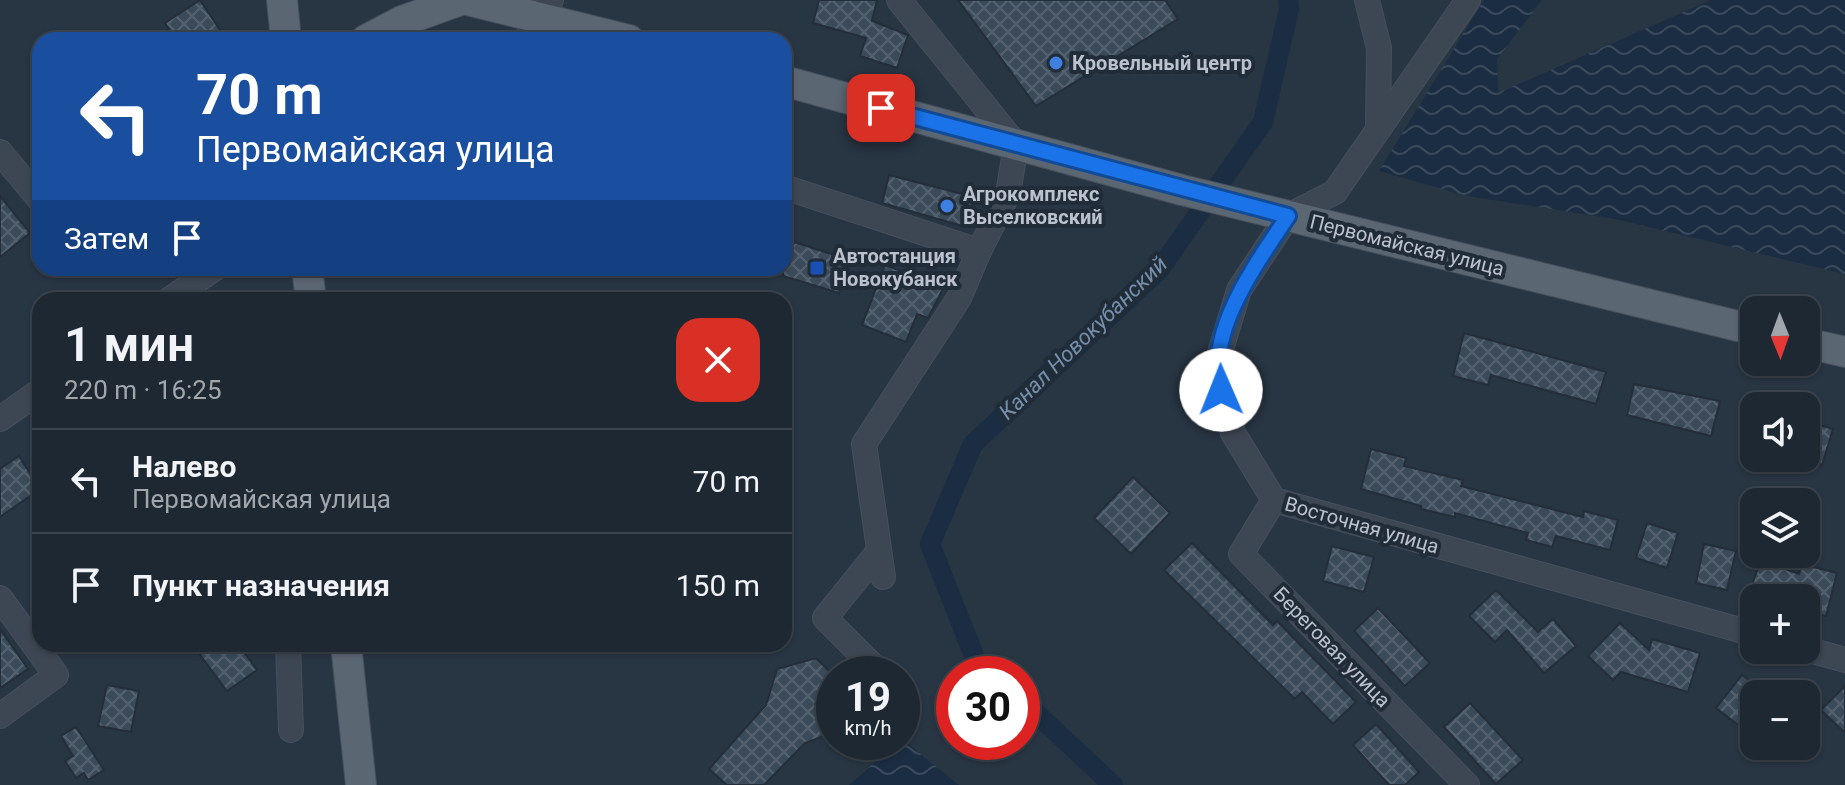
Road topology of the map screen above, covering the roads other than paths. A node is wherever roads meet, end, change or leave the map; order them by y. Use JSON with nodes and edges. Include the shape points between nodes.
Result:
{"nodes":[{"id":1,"x":282,"y":0,"type":"edge"},
{"id":2,"x":464,"y":0,"type":"edge"},
{"id":3,"x":899,"y":0,"type":"edge"},
{"id":4,"x":1367,"y":0,"type":"edge"},
{"id":5,"x":1468,"y":0,"type":"edge"},
{"id":6,"x":539,"y":19,"type":"edge"},
{"id":7,"x":285,"y":32,"type":"edge"},
{"id":8,"x":381,"y":32,"type":"edge"},
{"id":9,"x":575,"y":32,"type":"edge"},
{"id":10,"x":792,"y":83,"type":"edge"},
{"id":11,"x":1378,"y":130,"type":"junction"},
{"id":12,"x":1016,"y":145,"type":"junction"},
{"id":13,"x":0,"y":152,"type":"edge"},
{"id":14,"x":32,"y":190,"type":"edge"},
{"id":15,"x":792,"y":190,"type":"edge"},
{"id":16,"x":1288,"y":216,"type":"junction"},
{"id":17,"x":979,"y":251,"type":"junction"},
{"id":18,"x":204,"y":276,"type":"edge"},
{"id":19,"x":180,"y":292,"type":"edge"},
{"id":20,"x":1740,"y":327,"type":"edge"},
{"id":21,"x":1820,"y":346,"type":"edge"},
{"id":22,"x":1845,"y":352,"type":"edge"},
{"id":23,"x":32,"y":397,"type":"edge"},
{"id":24,"x":0,"y":419,"type":"edge"},
{"id":25,"x":1274,"y":500,"type":"junction"},
{"id":26,"x":879,"y":551,"type":"junction"},
{"id":27,"x":883,"y":577,"type":"dead end"},
{"id":28,"x":0,"y":598,"type":"edge"},
{"id":29,"x":1740,"y":630,"type":"edge"},
{"id":30,"x":32,"y":642,"type":"edge"},
{"id":31,"x":39,"y":652,"type":"edge"},
{"id":32,"x":288,"y":652,"type":"edge"},
{"id":33,"x":347,"y":652,"type":"edge"},
{"id":34,"x":1820,"y":653,"type":"edge"},
{"id":35,"x":863,"y":656,"type":"edge"},
{"id":36,"x":1845,"y":660,"type":"edge"},
{"id":37,"x":0,"y":716,"type":"edge"},
{"id":38,"x":291,"y":730,"type":"dead end"},
{"id":39,"x":361,"y":785,"type":"edge"},
{"id":40,"x":1467,"y":785,"type":"edge"}],
"edges":[{"from":1,"to":7,"type":"main road"},
{"from":2,"to":6,"type":"main road"},
{"from":2,"to":8,"type":"main road"},
{"from":3,"to":12,"type":"street"},
{"from":4,"to":11,"type":"street","via":[[1379,48]]},
{"from":5,"to":11,"type":"street"},
{"from":6,"to":9,"type":"main road"},
{"from":10,"to":12,"type":"main road","name":"Первомайская улица"},
{"from":11,"to":16,"type":"street","via":[[1335,192]]},
{"from":12,"to":16,"type":"main road","name":"Первомайская улица"},
{"from":12,"to":17,"type":"street","via":[[1008,194]]},
{"from":13,"to":14,"type":"street"},
{"from":15,"to":17,"type":"street"},
{"from":16,"to":20,"type":"main road","name":"Первомайская улица"},
{"from":16,"to":25,"type":"street","name":"Восточная улица","via":[[1239,290],[1215,369],[1233,433]]},
{"from":17,"to":26,"type":"street","via":[[959,298],[864,444]]},
{"from":18,"to":19,"type":"street"},
{"from":21,"to":22,"type":"main road"},
{"from":23,"to":24,"type":"street"},
{"from":25,"to":29,"type":"street","name":"Восточная улица"},
{"from":25,"to":40,"type":"street","name":"Береговая улица","via":[[1241,554]]},
{"from":26,"to":27,"type":"street"},
{"from":26,"to":35,"type":"street","via":[[825,618]]},
{"from":28,"to":30,"type":"street"},
{"from":31,"to":37,"type":"street","via":[[56,675]]},
{"from":32,"to":38,"type":"street"},
{"from":33,"to":39,"type":"main road"},
{"from":34,"to":36,"type":"street"}]}
